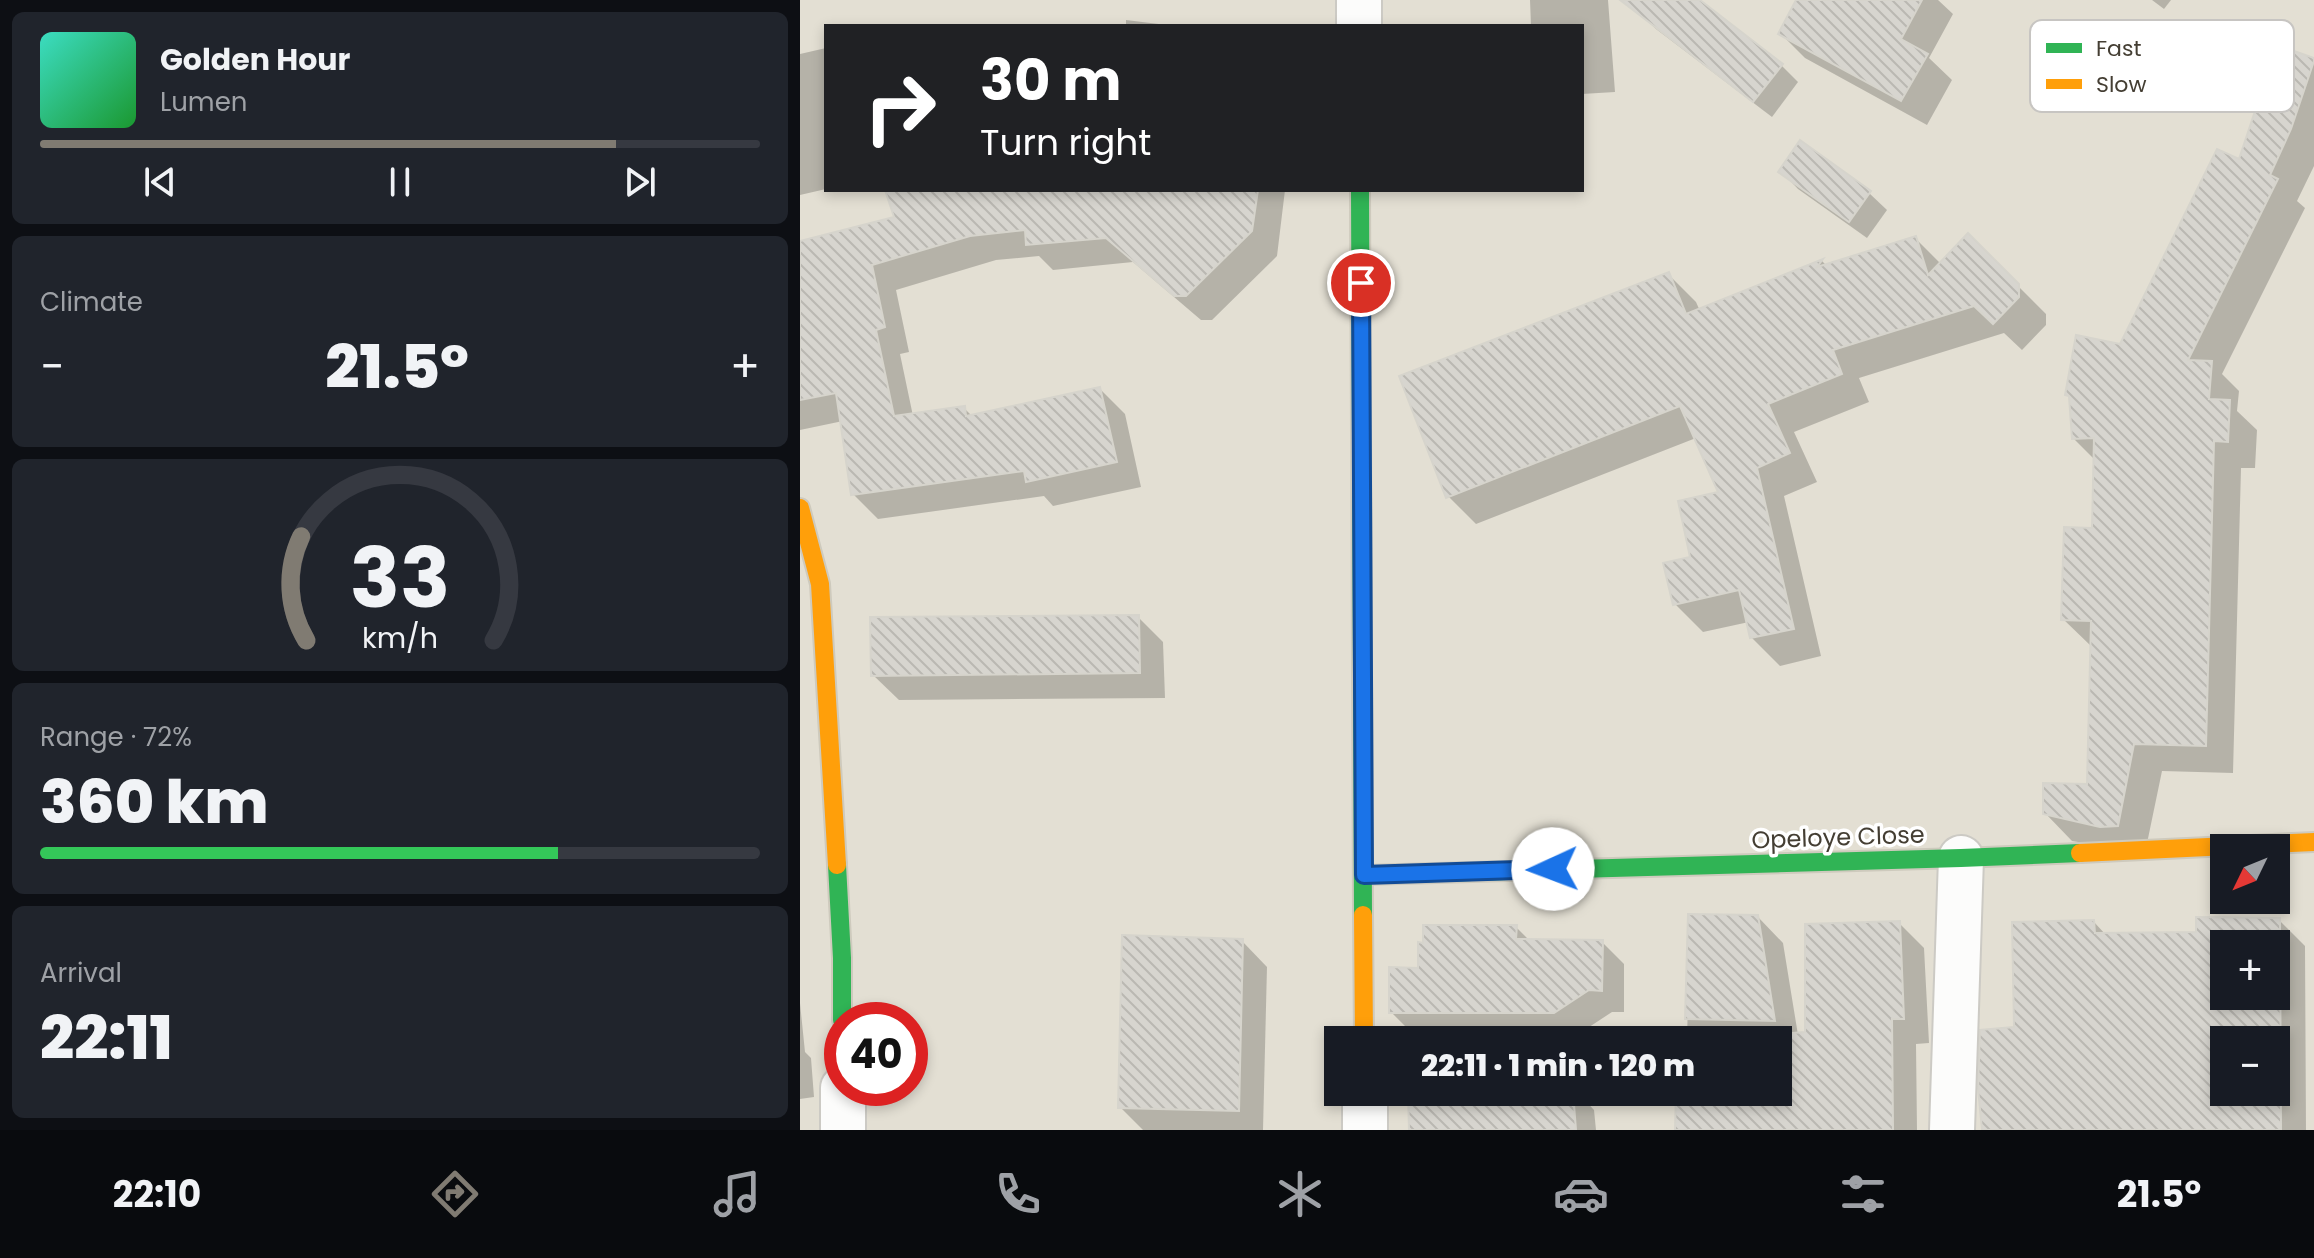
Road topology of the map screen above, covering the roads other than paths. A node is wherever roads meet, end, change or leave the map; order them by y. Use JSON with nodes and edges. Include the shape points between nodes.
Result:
{"nodes":[{"id":1,"x":1359,"y":0,"type":"edge"},
{"id":2,"x":1359,"y":24,"type":"edge"},
{"id":3,"x":1360,"y":192,"type":"edge"},
{"id":4,"x":800,"y":508,"type":"edge"},
{"id":5,"x":2314,"y":842,"type":"edge"},
{"id":6,"x":1961,"y":858,"type":"junction"},
{"id":7,"x":1364,"y":875,"type":"junction"},
{"id":8,"x":842,"y":1002,"type":"edge"},
{"id":9,"x":1364,"y":1026,"type":"edge"},
{"id":10,"x":843,"y":1106,"type":"edge"},
{"id":11,"x":1365,"y":1106,"type":"edge"},
{"id":12,"x":843,"y":1130,"type":"edge"},
{"id":13,"x":1365,"y":1130,"type":"edge"},
{"id":14,"x":1952,"y":1130,"type":"edge"}],
"edges":[{"from":1,"to":2,"type":"street"},
{"from":3,"to":7,"type":"street"},
{"from":4,"to":8,"type":"street","via":[[820,584]]},
{"from":5,"to":6,"type":"street","name":"Opeloye Close"},
{"from":6,"to":7,"type":"street","name":"Opeloye Close"},
{"from":6,"to":14,"type":"street"},
{"from":7,"to":9,"type":"street"},
{"from":10,"to":12,"type":"street"},
{"from":11,"to":13,"type":"street"}]}
